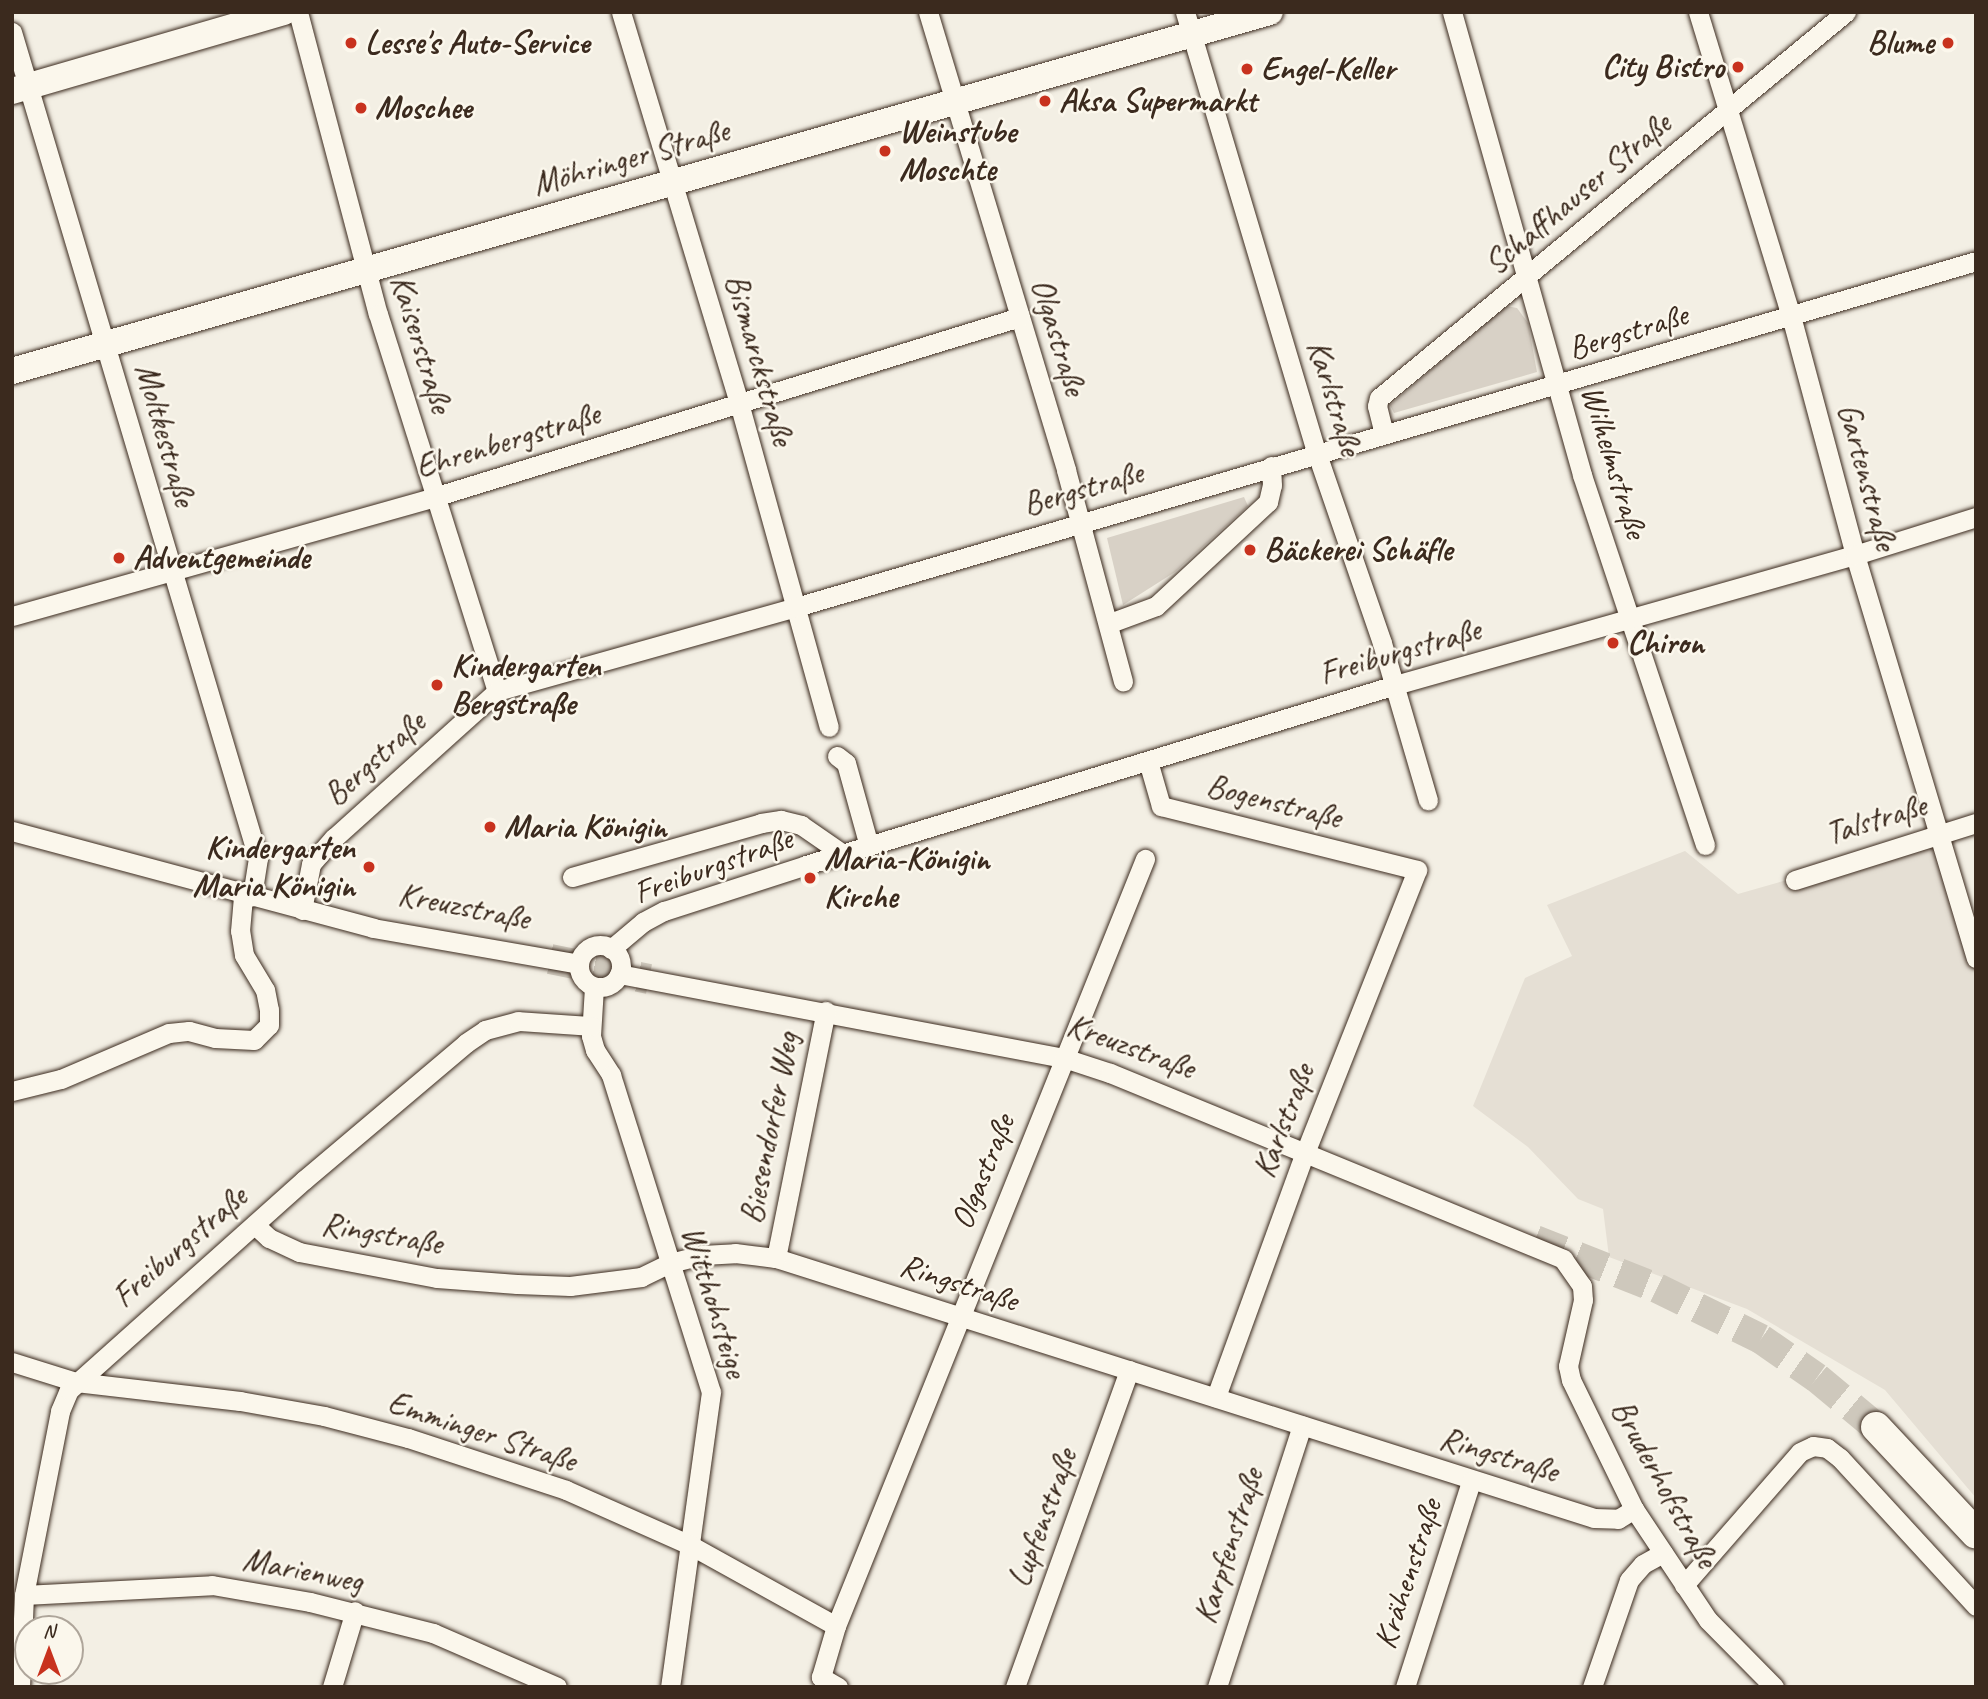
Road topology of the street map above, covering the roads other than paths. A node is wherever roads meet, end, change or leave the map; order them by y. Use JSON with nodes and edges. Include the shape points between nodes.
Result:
{"nodes":[{"id":1,"x":284,"y":12,"type":"edge"},
{"id":2,"x":298,"y":12,"type":"edge"},
{"id":3,"x":621,"y":12,"type":"edge"},
{"id":4,"x":928,"y":12,"type":"edge"},
{"id":5,"x":1270,"y":12,"type":"edge"},
{"id":6,"x":1452,"y":12,"type":"edge"},
{"id":7,"x":1698,"y":12,"type":"edge"},
{"id":8,"x":1846,"y":12,"type":"edge"},
{"id":9,"x":1188,"y":23,"type":"edge"},
{"id":10,"x":12,"y":32,"type":"edge"},
{"id":11,"x":20,"y":88,"type":"edge"},
{"id":12,"x":954,"y":101,"type":"junction"},
{"id":13,"x":1728,"y":108,"type":"junction"},
{"id":14,"x":673,"y":183,"type":"junction"},
{"id":15,"x":1976,"y":261,"type":"edge"},
{"id":16,"x":366,"y":271,"type":"junction"},
{"id":17,"x":1527,"y":279,"type":"junction"},
{"id":18,"x":1791,"y":316,"type":"junction"},
{"id":19,"x":1020,"y":317,"type":"junction"},
{"id":20,"x":106,"y":344,"type":"junction"},
{"id":21,"x":12,"y":371,"type":"edge"},
{"id":22,"x":1558,"y":386,"type":"junction"},
{"id":23,"x":739,"y":402,"type":"junction"},
{"id":24,"x":1384,"y":434,"type":"junction"},
{"id":25,"x":1317,"y":454,"type":"junction"},
{"id":26,"x":1271,"y":466,"type":"junction"},
{"id":27,"x":434,"y":497,"type":"junction"},
{"id":28,"x":1976,"y":517,"type":"edge"},
{"id":29,"x":1081,"y":522,"type":"junction"},
{"id":30,"x":1855,"y":555,"type":"junction"},
{"id":31,"x":173,"y":573,"type":"junction"},
{"id":32,"x":796,"y":607,"type":"junction"},
{"id":33,"x":12,"y":616,"type":"edge"},
{"id":34,"x":1629,"y":619,"type":"junction"},
{"id":35,"x":1110,"y":623,"type":"junction"},
{"id":36,"x":1123,"y":681,"type":"dead end"},
{"id":37,"x":1395,"y":684,"type":"junction"},
{"id":38,"x":498,"y":691,"type":"junction"},
{"id":39,"x":829,"y":727,"type":"dead end"},
{"id":40,"x":837,"y":756,"type":"dead end"},
{"id":41,"x":1147,"y":761,"type":"junction"},
{"id":42,"x":1428,"y":800,"type":"dead end"},
{"id":43,"x":1976,"y":823,"type":"edge"},
{"id":44,"x":12,"y":831,"type":"edge"},
{"id":45,"x":1940,"y":834,"type":"junction"},
{"id":46,"x":1705,"y":845,"type":"dead end"},
{"id":47,"x":869,"y":846,"type":"junction"},
{"id":48,"x":843,"y":854,"type":"junction"},
{"id":49,"x":1145,"y":859,"type":"dead end"},
{"id":50,"x":1417,"y":870,"type":"joint"},
{"id":51,"x":572,"y":877,"type":"dead end"},
{"id":52,"x":1795,"y":880,"type":"dead end"},
{"id":53,"x":247,"y":895,"type":"junction"},
{"id":54,"x":302,"y":910,"type":"junction"},
{"id":55,"x":611,"y":948,"type":"junction"},
{"id":56,"x":1976,"y":958,"type":"edge"},
{"id":57,"x":579,"y":964,"type":"junction"},
{"id":58,"x":619,"y":974,"type":"junction"},
{"id":59,"x":594,"y":987,"type":"junction"},
{"id":60,"x":826,"y":1011,"type":"junction"},
{"id":61,"x":591,"y":1026,"type":"junction"},
{"id":62,"x":1064,"y":1058,"type":"junction"},
{"id":63,"x":12,"y":1091,"type":"edge"},
{"id":64,"x":1304,"y":1154,"type":"junction"},
{"id":65,"x":255,"y":1225,"type":"junction"},
{"id":66,"x":776,"y":1258,"type":"junction"},
{"id":67,"x":670,"y":1263,"type":"junction"},
{"id":68,"x":1582,"y":1286,"type":"joint"},
{"id":69,"x":959,"y":1316,"type":"junction"},
{"id":70,"x":12,"y":1362,"type":"edge"},
{"id":71,"x":1129,"y":1370,"type":"junction"},
{"id":72,"x":76,"y":1382,"type":"junction"},
{"id":73,"x":1216,"y":1397,"type":"junction"},
{"id":74,"x":1302,"y":1425,"type":"junction"},
{"id":75,"x":1876,"y":1427,"type":"tunnel mouth"},
{"id":76,"x":1471,"y":1481,"type":"junction"},
{"id":77,"x":1634,"y":1509,"type":"junction"},
{"id":78,"x":1976,"y":1534,"type":"edge"},
{"id":79,"x":690,"y":1545,"type":"junction"},
{"id":80,"x":1663,"y":1553,"type":"junction"},
{"id":81,"x":1684,"y":1585,"type":"junction"},
{"id":82,"x":24,"y":1595,"type":"junction"},
{"id":83,"x":1976,"y":1606,"type":"edge"},
{"id":84,"x":355,"y":1611,"type":"junction"},
{"id":85,"x":836,"y":1626,"type":"junction"},
{"id":86,"x":20,"y":1687,"type":"edge"},
{"id":87,"x":332,"y":1687,"type":"edge"},
{"id":88,"x":557,"y":1687,"type":"edge"},
{"id":89,"x":670,"y":1687,"type":"edge"},
{"id":90,"x":838,"y":1687,"type":"edge"},
{"id":91,"x":1015,"y":1687,"type":"edge"},
{"id":92,"x":1217,"y":1687,"type":"edge"},
{"id":93,"x":1405,"y":1687,"type":"edge"},
{"id":94,"x":1592,"y":1687,"type":"edge"},
{"id":95,"x":1774,"y":1687,"type":"edge"}],
"edges":[{"from":1,"to":11,"type":"street"},
{"from":2,"to":16,"type":"street","name":"Kaiserstraße"},
{"from":3,"to":14,"type":"street","name":"Bismarckstraße"},
{"from":4,"to":12,"type":"street","name":"Olgastraße"},
{"from":5,"to":9,"type":"street","name":"Möhringer Straße"},
{"from":6,"to":17,"type":"street","name":"Wilhelmstraße"},
{"from":7,"to":13,"type":"street","name":"Gartenstraße"},
{"from":8,"to":13,"type":"street","name":"Schaffhauser Straße"},
{"from":9,"to":12,"type":"street","name":"Möhringer Straße"},
{"from":9,"to":25,"type":"street","name":"Karlstraße"},
{"from":10,"to":11,"type":"street","name":"Moltkestraße"},
{"from":11,"to":20,"type":"street","name":"Moltkestraße"},
{"from":12,"to":14,"type":"street","name":"Möhringer Straße"},
{"from":12,"to":19,"type":"street","name":"Olgastraße"},
{"from":13,"to":17,"type":"street","name":"Schaffhauser Straße"},
{"from":13,"to":18,"type":"street","name":"Gartenstraße"},
{"from":14,"to":16,"type":"street","name":"Möhringer Straße"},
{"from":14,"to":23,"type":"street","name":"Bismarckstraße"},
{"from":15,"to":18,"type":"street","name":"Bergstraße"},
{"from":16,"to":20,"type":"street","name":"Möhringer Straße"},
{"from":16,"to":27,"type":"street","name":"Kaiserstraße"},
{"from":17,"to":22,"type":"street","name":"Wilhelmstraße"},
{"from":17,"to":24,"type":"street","name":"Schaffhauser Straße","via":[[1379,398]]},
{"from":18,"to":22,"type":"street","name":"Bergstraße"},
{"from":18,"to":30,"type":"street","name":"Gartenstraße"},
{"from":19,"to":23,"type":"street","name":"Ehrenbergstraße"},
{"from":19,"to":29,"type":"street","name":"Olgastraße"},
{"from":20,"to":21,"type":"street","name":"Möhringer Straße"},
{"from":20,"to":31,"type":"street","name":"Moltkestraße"},
{"from":22,"to":24,"type":"street","name":"Bergstraße"},
{"from":22,"to":34,"type":"street","name":"Wilhelmstraße"},
{"from":23,"to":27,"type":"street","name":"Ehrenbergstraße"},
{"from":23,"to":32,"type":"street","name":"Bismarckstraße"},
{"from":24,"to":25,"type":"street","name":"Bergstraße"},
{"from":25,"to":26,"type":"street","name":"Bergstraße"},
{"from":25,"to":37,"type":"street","name":"Karlstraße"},
{"from":26,"to":29,"type":"street","name":"Bergstraße"},
{"from":26,"to":35,"type":"street","via":[[1268,502],[1156,606]]},
{"from":27,"to":31,"type":"street","name":"Ehrenbergstraße"},
{"from":27,"to":38,"type":"street","name":"Kaiserstraße"},
{"from":28,"to":30,"type":"street","name":"Freiburgstraße"},
{"from":29,"to":32,"type":"street","name":"Bergstraße"},
{"from":29,"to":35,"type":"street","name":"Olgastraße"},
{"from":30,"to":34,"type":"street","name":"Freiburgstraße"},
{"from":30,"to":45,"type":"street","name":"Gartenstraße"},
{"from":31,"to":33,"type":"street","name":"Ehrenbergstraße"},
{"from":31,"to":53,"type":"street","name":"Moltkestraße","via":[[258,859]]},
{"from":32,"to":38,"type":"street","name":"Bergstraße"},
{"from":32,"to":39,"type":"street","name":"Bismarckstraße"},
{"from":34,"to":37,"type":"street","name":"Freiburgstraße"},
{"from":34,"to":46,"type":"street","name":"Wilhelmstraße"},
{"from":35,"to":36,"type":"street","name":"Olgastraße"},
{"from":37,"to":41,"type":"street","name":"Freiburgstraße"},
{"from":37,"to":42,"type":"street","name":"Karlstraße"},
{"from":38,"to":54,"type":"street","name":"Bergstraße","via":[[334,838],[311,864]]},
{"from":40,"to":47,"type":"street","via":[[846,763]]},
{"from":41,"to":47,"type":"street","name":"Freiburgstraße"},
{"from":41,"to":50,"type":"street","name":"Bogenstraße","via":[[1161,806]]},
{"from":43,"to":45,"type":"street","name":"Talstraße"},
{"from":44,"to":53,"type":"street","name":"Kreuzstraße"},
{"from":45,"to":52,"type":"street","name":"Talstraße"},
{"from":45,"to":56,"type":"street","name":"Gartenstraße"},
{"from":47,"to":48,"type":"street","name":"Freiburgstraße"},
{"from":48,"to":51,"type":"street","name":"Freiburgstraße","via":[[802,825],[781,820]]},
{"from":48,"to":55,"type":"street","name":"Freiburgstraße","via":[[664,911]]},
{"from":49,"to":62,"type":"street","name":"Olgastraße"},
{"from":50,"to":64,"type":"street","name":"Karlstraße"},
{"from":53,"to":54,"type":"street","name":"Kreuzstraße"},
{"from":53,"to":63,"type":"street","name":"Moltkestraße","via":[[240,931],[244,955],[265,989],[269,1010],[269,1025],[254,1040],[188,1031],[169,1033],[61,1079]]},
{"from":54,"to":57,"type":"street","name":"Kreuzstraße","via":[[373,928]]},
{"from":55,"to":57,"type":"street","via":[[591,947]]},
{"from":55,"to":58,"type":"street","via":[[621,963]]},
{"from":57,"to":59,"type":"street","via":[[580,975]]},
{"from":58,"to":59,"type":"street","via":[[606,986]]},
{"from":58,"to":60,"type":"street","name":"Kreuzstraße"},
{"from":59,"to":61,"type":"street","name":"Witthohsteige"},
{"from":60,"to":62,"type":"street","name":"Kreuzstraße"},
{"from":60,"to":66,"type":"street","name":"Biesendorfer Weg"},
{"from":61,"to":65,"type":"street","name":"Freiburgstraße","via":[[518,1021],[485,1030]]},
{"from":61,"to":67,"type":"street","name":"Witthohsteige","via":[[595,1050],[611,1075]]},
{"from":62,"to":64,"type":"street","name":"Kreuzstraße"},
{"from":62,"to":69,"type":"street","name":"Olgastraße"},
{"from":64,"to":68,"type":"street","name":"Kreuzstraße","via":[[1548,1252],[1572,1267]]},
{"from":64,"to":73,"type":"street","name":"Karlstraße"},
{"from":65,"to":67,"type":"street","name":"Ringstraße","via":[[269,1238],[299,1252],[437,1278],[570,1286],[641,1277]]},
{"from":65,"to":72,"type":"street","name":"Freiburgstraße"},
{"from":66,"to":67,"type":"street","name":"Ringstraße","via":[[713,1254]]},
{"from":66,"to":69,"type":"street","name":"Ringstraße"},
{"from":67,"to":79,"type":"street","name":"Witthohsteige","via":[[712,1392]]},
{"from":68,"to":77,"type":"street","name":"Bruderhofstraße","via":[[1568,1366],[1571,1380]]},
{"from":69,"to":71,"type":"street","name":"Ringstraße"},
{"from":69,"to":85,"type":"street","name":"Olgastraße"},
{"from":70,"to":72,"type":"street","name":"Emminger Straße"},
{"from":71,"to":73,"type":"street","name":"Ringstraße"},
{"from":71,"to":91,"type":"street","name":"Lupfenstraße"},
{"from":72,"to":79,"type":"street","name":"Emminger Straße","via":[[240,1401],[408,1438],[566,1490]]},
{"from":72,"to":82,"type":"street","name":"Freiburgstraße","via":[[60,1410]]},
{"from":73,"to":74,"type":"street","name":"Ringstraße"},
{"from":74,"to":76,"type":"street","name":"Ringstraße"},
{"from":74,"to":92,"type":"street","name":"Karpfenstraße"},
{"from":75,"to":78,"type":"main road"},
{"from":76,"to":77,"type":"street","name":"Ringstraße","via":[[1594,1518],[1618,1520]]},
{"from":76,"to":93,"type":"street","name":"Krähenstraße"},
{"from":77,"to":80,"type":"street","name":"Bruderhofstraße"},
{"from":79,"to":85,"type":"street","name":"Emminger Straße"},
{"from":79,"to":89,"type":"street","name":"Witthohsteige"},
{"from":80,"to":81,"type":"street","name":"Bruderhofstraße"},
{"from":80,"to":94,"type":"street","via":[[1643,1564],[1629,1580]]},
{"from":81,"to":83,"type":"street","via":[[1800,1452],[1813,1446],[1827,1448],[1840,1458]]},
{"from":81,"to":95,"type":"street","name":"Bruderhofstraße","via":[[1708,1620]]},
{"from":82,"to":84,"type":"street","name":"Marienweg","via":[[212,1585]]},
{"from":82,"to":86,"type":"street","name":"Freiburgstraße"},
{"from":84,"to":87,"type":"street"},
{"from":84,"to":88,"type":"street","name":"Marienweg","via":[[433,1633]]},
{"from":85,"to":90,"type":"street","via":[[821,1677]]}]}
